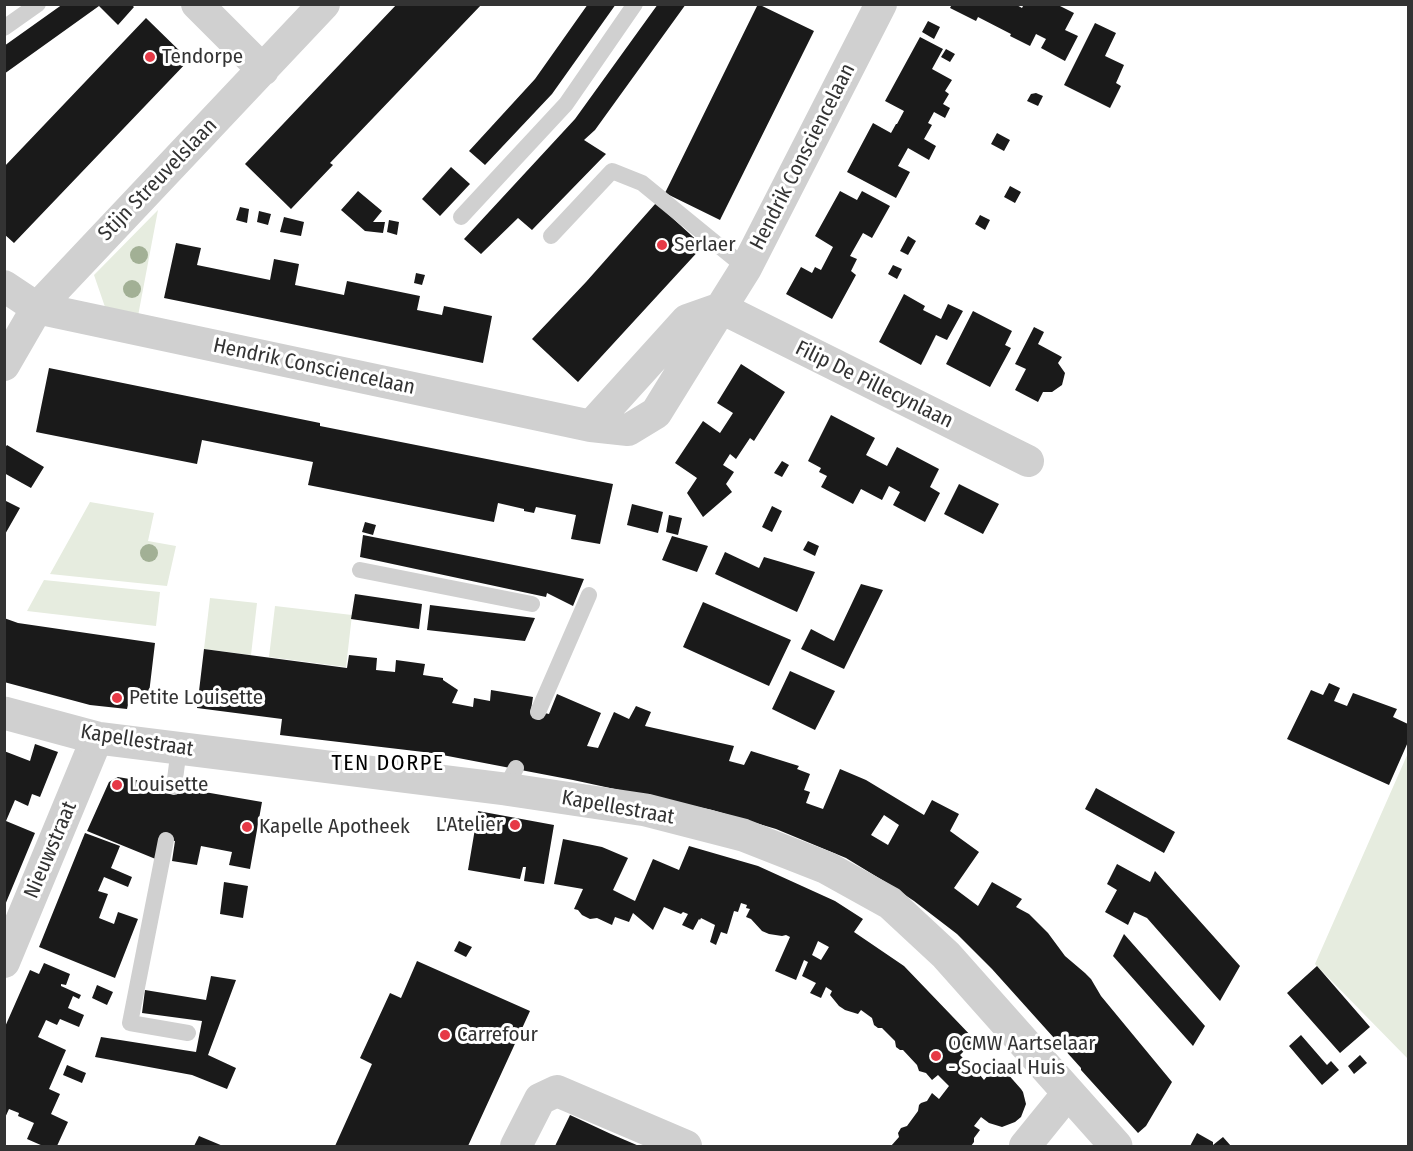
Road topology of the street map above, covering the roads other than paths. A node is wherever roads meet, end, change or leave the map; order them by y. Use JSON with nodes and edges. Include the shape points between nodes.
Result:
{"nodes":[{"id":1,"x":38,"y":4,"type":"edge"},
{"id":2,"x":197,"y":4,"type":"edge"},
{"id":3,"x":324,"y":4,"type":"edge"},
{"id":4,"x":634,"y":4,"type":"edge"},
{"id":5,"x":881,"y":4,"type":"edge"},
{"id":6,"x":4,"y":28,"type":"edge"},
{"id":7,"x":263,"y":70,"type":"junction"},
{"id":8,"x":461,"y":217,"type":"dead end"},
{"id":9,"x":551,"y":236,"type":"dead end"},
{"id":10,"x":746,"y":268,"type":"junction"},
{"id":11,"x":4,"y":286,"type":"edge"},
{"id":12,"x":37,"y":308,"type":"junction"},
{"id":13,"x":721,"y":308,"type":"junction"},
{"id":14,"x":4,"y":365,"type":"edge"},
{"id":15,"x":1028,"y":461,"type":"dead end"},
{"id":16,"x":360,"y":570,"type":"dead end"},
{"id":17,"x":589,"y":596,"type":"dead end"},
{"id":18,"x":532,"y":604,"type":"dead end"},
{"id":19,"x":538,"y":712,"type":"dead end"},
{"id":20,"x":4,"y":713,"type":"edge"},
{"id":21,"x":97,"y":738,"type":"junction"},
{"id":22,"x":179,"y":748,"type":"junction"},
{"id":23,"x":174,"y":787,"type":"dead end"},
{"id":24,"x":166,"y":840,"type":"dead end"},
{"id":25,"x":4,"y":962,"type":"edge"},
{"id":26,"x":188,"y":1034,"type":"dead end"},
{"id":27,"x":1068,"y":1093,"type":"junction"},
{"id":28,"x":516,"y":1146,"type":"edge"},
{"id":29,"x":686,"y":1146,"type":"edge"},
{"id":30,"x":1025,"y":1146,"type":"edge"},
{"id":31,"x":1116,"y":1146,"type":"edge"}],
"edges":[{"from":1,"to":6,"type":"lane"},
{"from":2,"to":7,"type":"street"},
{"from":3,"to":7,"type":"street","name":"Stijn Streuvelslaan"},
{"from":4,"to":8,"type":"lane","via":[[566,104]]},
{"from":5,"to":10,"type":"street","name":"Hendrik Consciencelaan"},
{"from":7,"to":12,"type":"street","name":"Stijn Streuvelslaan"},
{"from":9,"to":10,"type":"lane","via":[[612,171],[642,183]]},
{"from":10,"to":13,"type":"street","name":"Hendrik Consciencelaan"},
{"from":11,"to":12,"type":"street"},
{"from":12,"to":13,"type":"street","name":"Hendrik Consciencelaan","via":[[591,426],[687,320]]},
{"from":12,"to":14,"type":"street","name":"Stijn Streuvelslaan"},
{"from":13,"to":15,"type":"street","name":"Filip De Pillecynlaan"},
{"from":16,"to":18,"type":"lane"},
{"from":17,"to":19,"type":"lane"},
{"from":20,"to":21,"type":"street","name":"Kapellestraat"},
{"from":21,"to":22,"type":"street","name":"Kapellestraat"},
{"from":21,"to":25,"type":"street","name":"Nieuwstraat"},
{"from":22,"to":23,"type":"lane"},
{"from":22,"to":27,"type":"street","name":"Kapellestraat","via":[[510,779],[743,835],[827,868],[891,903],[946,955]]},
{"from":24,"to":26,"type":"lane","via":[[130,1023]]},
{"from":27,"to":30,"type":"street"},
{"from":27,"to":31,"type":"street","name":"Kapellestraat"},
{"from":28,"to":29,"type":"street","via":[[540,1099],[557,1091]]}]}
